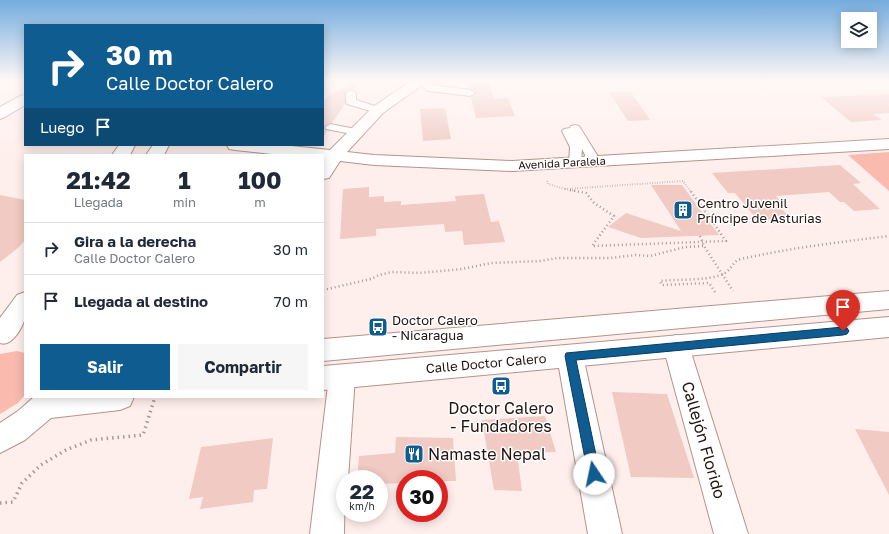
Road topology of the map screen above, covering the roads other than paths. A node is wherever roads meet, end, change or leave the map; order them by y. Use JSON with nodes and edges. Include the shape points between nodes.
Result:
{"nodes":[{"id":1,"x":15,"y":105,"type":"edge"},
{"id":2,"x":361,"y":105,"type":"edge"},
{"id":3,"x":385,"y":105,"type":"edge"},
{"id":4,"x":378,"y":110,"type":"junction"},
{"id":5,"x":1,"y":113,"type":"edge"},
{"id":6,"x":24,"y":116,"type":"edge"},
{"id":7,"x":330,"y":127,"type":"dead end"},
{"id":8,"x":571,"y":129,"type":"dead end"},
{"id":9,"x":357,"y":132,"type":"junction"},
{"id":10,"x":889,"y":144,"type":"edge"},
{"id":11,"x":245,"y":146,"type":"edge"},
{"id":12,"x":334,"y":155,"type":"junction"},
{"id":13,"x":582,"y":162,"type":"junction"},
{"id":14,"x":324,"y":172,"type":"edge"},
{"id":15,"x":889,"y":300,"type":"edge"},
{"id":16,"x":24,"y":303,"type":"edge"},
{"id":17,"x":889,"y":327,"type":"edge"},
{"id":18,"x":9,"y":333,"type":"edge"},
{"id":19,"x":676,"y":346,"type":"junction"},
{"id":20,"x":324,"y":350,"type":"edge"},
{"id":21,"x":570,"y":356,"type":"junction"},
{"id":22,"x":332,"y":377,"type":"edge"},
{"id":23,"x":106,"y":398,"type":"edge"},
{"id":24,"x":49,"y":402,"type":"edge"},
{"id":25,"x":0,"y":439,"type":"edge"},
{"id":26,"x":327,"y":534,"type":"edge"},
{"id":27,"x":605,"y":534,"type":"edge"},
{"id":28,"x":731,"y":534,"type":"edge"}],
"edges":[{"from":1,"to":5,"type":"street"},
{"from":2,"to":4,"type":"lane"},
{"from":3,"to":4,"type":"street"},
{"from":4,"to":9,"type":"street"},
{"from":5,"to":6,"type":"street"},
{"from":7,"to":9,"type":"lane"},
{"from":8,"to":13,"type":"lane"},
{"from":9,"to":12,"type":"street"},
{"from":10,"to":13,"type":"street","name":"Avenida Paralela"},
{"from":11,"to":12,"type":"street","name":"Avenida Paralela"},
{"from":12,"to":13,"type":"street","name":"Avenida Paralela","via":[[505,166]]},
{"from":12,"to":14,"type":"street"},
{"from":15,"to":20,"type":"street"},
{"from":16,"to":18,"type":"street"},
{"from":17,"to":19,"type":"street","name":"Calle Doctor Calero"},
{"from":19,"to":21,"type":"street","name":"Calle Doctor Calero"},
{"from":19,"to":28,"type":"street","name":"Callejón Florido"},
{"from":21,"to":22,"type":"street","name":"Calle Doctor Calero"},
{"from":21,"to":27,"type":"street"},
{"from":22,"to":26,"type":"street"},
{"from":23,"to":24,"type":"street"},
{"from":24,"to":25,"type":"street","via":[[30,420]]}]}
